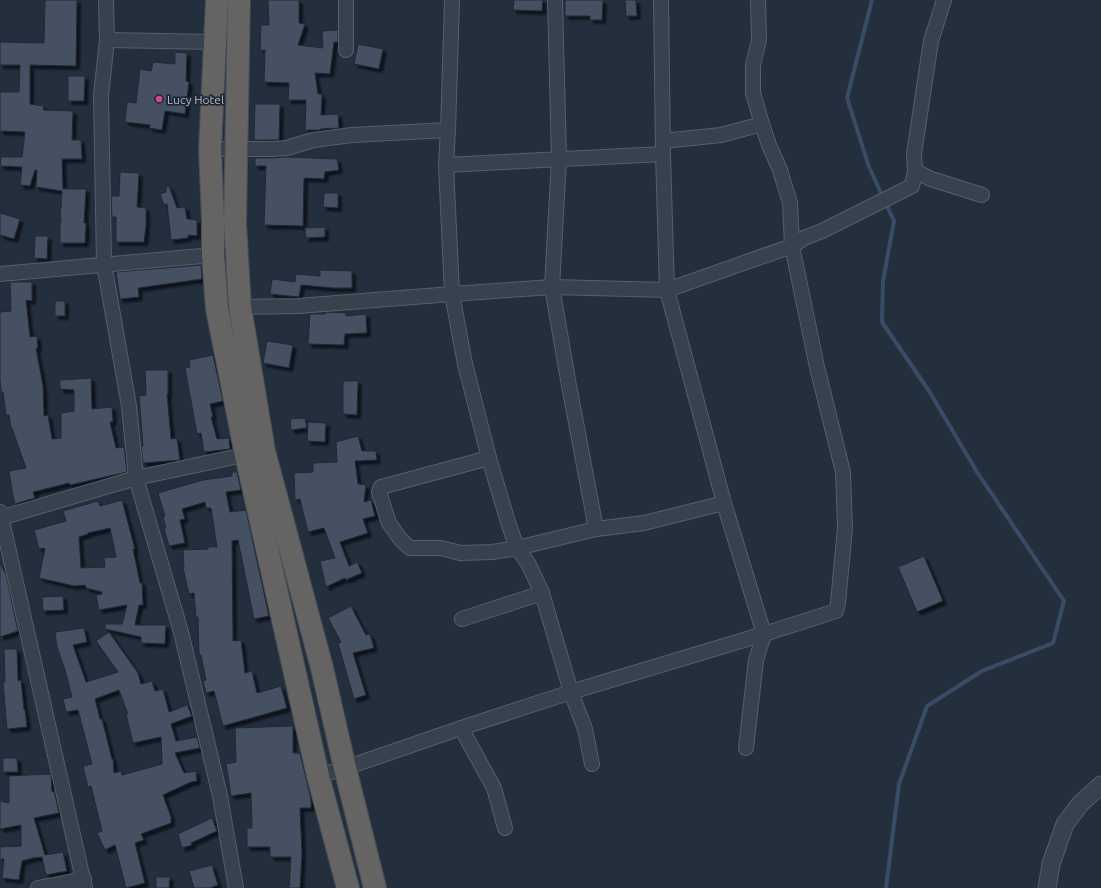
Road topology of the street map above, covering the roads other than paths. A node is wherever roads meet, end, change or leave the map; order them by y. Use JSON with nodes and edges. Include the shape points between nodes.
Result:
{"nodes":[{"id":1,"x":106,"y":0,"type":"edge"},
{"id":2,"x":217,"y":0,"type":"edge"},
{"id":3,"x":239,"y":0,"type":"edge"},
{"id":4,"x":346,"y":0,"type":"edge"},
{"id":5,"x":452,"y":0,"type":"edge"},
{"id":6,"x":555,"y":0,"type":"edge"},
{"id":7,"x":661,"y":0,"type":"edge"},
{"id":8,"x":758,"y":0,"type":"edge"},
{"id":9,"x":944,"y":0,"type":"edge"},
{"id":10,"x":107,"y":40,"type":"junction"},
{"id":11,"x":215,"y":42,"type":"junction"},
{"id":12,"x":346,"y":50,"type":"dead end"},
{"id":13,"x":762,"y":124,"type":"junction"},
{"id":14,"x":448,"y":130,"type":"junction"},
{"id":15,"x":663,"y":147,"type":"junction"},
{"id":16,"x":210,"y":149,"type":"junction"},
{"id":17,"x":236,"y":149,"type":"junction"},
{"id":18,"x":559,"y":160,"type":"junction"},
{"id":19,"x":446,"y":165,"type":"junction"},
{"id":20,"x":915,"y":171,"type":"junction"},
{"id":21,"x":982,"y":195,"type":"dead end"},
{"id":22,"x":792,"y":246,"type":"junction"},
{"id":23,"x":213,"y":254,"type":"junction"},
{"id":24,"x":237,"y":255,"type":"junction"},
{"id":25,"x":104,"y":264,"type":"junction"},
{"id":26,"x":0,"y":274,"type":"edge"},
{"id":27,"x":552,"y":288,"type":"junction"},
{"id":28,"x":668,"y":290,"type":"junction"},
{"id":29,"x":452,"y":294,"type":"junction"},
{"id":30,"x":240,"y":307,"type":"junction"},
{"id":31,"x":217,"y":309,"type":"junction"},
{"id":32,"x":255,"y":453,"type":"junction"},
{"id":33,"x":489,"y":458,"type":"junction"},
{"id":34,"x":136,"y":478,"type":"junction"},
{"id":35,"x":724,"y":503,"type":"junction"},
{"id":36,"x":0,"y":516,"type":"edge"},
{"id":37,"x":596,"y":528,"type":"junction"},
{"id":38,"x":517,"y":548,"type":"junction"},
{"id":39,"x":295,"y":567,"type":"junction"},
{"id":40,"x":273,"y":573,"type":"junction"},
{"id":41,"x":542,"y":593,"type":"junction"},
{"id":42,"x":462,"y":619,"type":"dead end"},
{"id":43,"x":764,"y":634,"type":"junction"},
{"id":44,"x":571,"y":692,"type":"junction"},
{"id":45,"x":461,"y":728,"type":"junction"},
{"id":46,"x":746,"y":748,"type":"dead end"},
{"id":47,"x":592,"y":764,"type":"dead end"},
{"id":48,"x":345,"y":768,"type":"junction"},
{"id":49,"x":318,"y":776,"type":"junction"},
{"id":50,"x":1101,"y":785,"type":"edge"},
{"id":51,"x":505,"y":828,"type":"dead end"},
{"id":52,"x":85,"y":884,"type":"edge"},
{"id":53,"x":38,"y":888,"type":"edge"},
{"id":54,"x":236,"y":888,"type":"edge"},
{"id":55,"x":348,"y":888,"type":"edge"},
{"id":56,"x":375,"y":888,"type":"edge"},
{"id":57,"x":1047,"y":888,"type":"edge"}],
"edges":[{"from":1,"to":10,"type":"street"},
{"from":2,"to":11,"type":"highway"},
{"from":3,"to":17,"type":"highway"},
{"from":4,"to":12,"type":"street"},
{"from":5,"to":14,"type":"street"},
{"from":6,"to":18,"type":"street"},
{"from":7,"to":15,"type":"street"},
{"from":8,"to":13,"type":"street","via":[[759,40],[753,65],[753,93]]},
{"from":9,"to":20,"type":"street","via":[[931,41],[914,154]]},
{"from":10,"to":11,"type":"street"},
{"from":10,"to":25,"type":"street","via":[[101,96]]},
{"from":11,"to":16,"type":"highway"},
{"from":13,"to":15,"type":"street"},
{"from":13,"to":22,"type":"street","via":[[790,203]]},
{"from":14,"to":17,"type":"street","via":[[352,135],[313,140],[287,148]]},
{"from":14,"to":19,"type":"street"},
{"from":15,"to":18,"type":"street"},
{"from":15,"to":28,"type":"street"},
{"from":16,"to":17,"type":"street"},
{"from":16,"to":23,"type":"highway"},
{"from":17,"to":24,"type":"highway"},
{"from":18,"to":19,"type":"street"},
{"from":18,"to":27,"type":"street"},
{"from":19,"to":29,"type":"street"},
{"from":20,"to":21,"type":"street","via":[[930,180]]},
{"from":20,"to":22,"type":"street","via":[[912,186]]},
{"from":22,"to":28,"type":"street"},
{"from":22,"to":43,"type":"street","via":[[817,367],[843,472],[846,528],[836,611]]},
{"from":23,"to":24,"type":"street"},
{"from":23,"to":25,"type":"street"},
{"from":23,"to":31,"type":"highway"},
{"from":24,"to":30,"type":"highway"},
{"from":25,"to":26,"type":"street"},
{"from":25,"to":34,"type":"street","via":[[129,406]]},
{"from":27,"to":28,"type":"street"},
{"from":27,"to":29,"type":"street"},
{"from":27,"to":37,"type":"street"},
{"from":28,"to":35,"type":"street"},
{"from":29,"to":30,"type":"street","via":[[298,306]]},
{"from":29,"to":33,"type":"street","via":[[465,364]]},
{"from":30,"to":31,"type":"street"},
{"from":30,"to":32,"type":"highway"},
{"from":31,"to":32,"type":"highway"},
{"from":32,"to":34,"type":"street"},
{"from":32,"to":39,"type":"highway"},
{"from":32,"to":40,"type":"highway"},
{"from":33,"to":38,"type":"street"},
{"from":33,"to":38,"type":"street","via":[[381,487],[379,492],[389,523],[410,548],[441,548],[460,553]]},
{"from":34,"to":36,"type":"street"},
{"from":34,"to":54,"type":"street","via":[[181,632],[220,796]]},
{"from":35,"to":37,"type":"street","via":[[644,523]]},
{"from":35,"to":43,"type":"street"},
{"from":36,"to":52,"type":"street"},
{"from":37,"to":38,"type":"street"},
{"from":38,"to":41,"type":"street","via":[[528,563]]},
{"from":39,"to":40,"type":"highway"},
{"from":39,"to":48,"type":"highway"},
{"from":40,"to":49,"type":"highway"},
{"from":41,"to":42,"type":"street"},
{"from":41,"to":44,"type":"street"},
{"from":43,"to":44,"type":"street"},
{"from":43,"to":46,"type":"street","via":[[756,660]]},
{"from":44,"to":45,"type":"street"},
{"from":44,"to":47,"type":"street","via":[[585,729]]},
{"from":45,"to":48,"type":"street"},
{"from":45,"to":51,"type":"street","via":[[494,788]]},
{"from":48,"to":49,"type":"street"},
{"from":48,"to":56,"type":"highway"},
{"from":49,"to":55,"type":"highway"},
{"from":50,"to":57,"type":"street","via":[[1081,803],[1066,824],[1051,864]]},
{"from":52,"to":53,"type":"street"}]}
